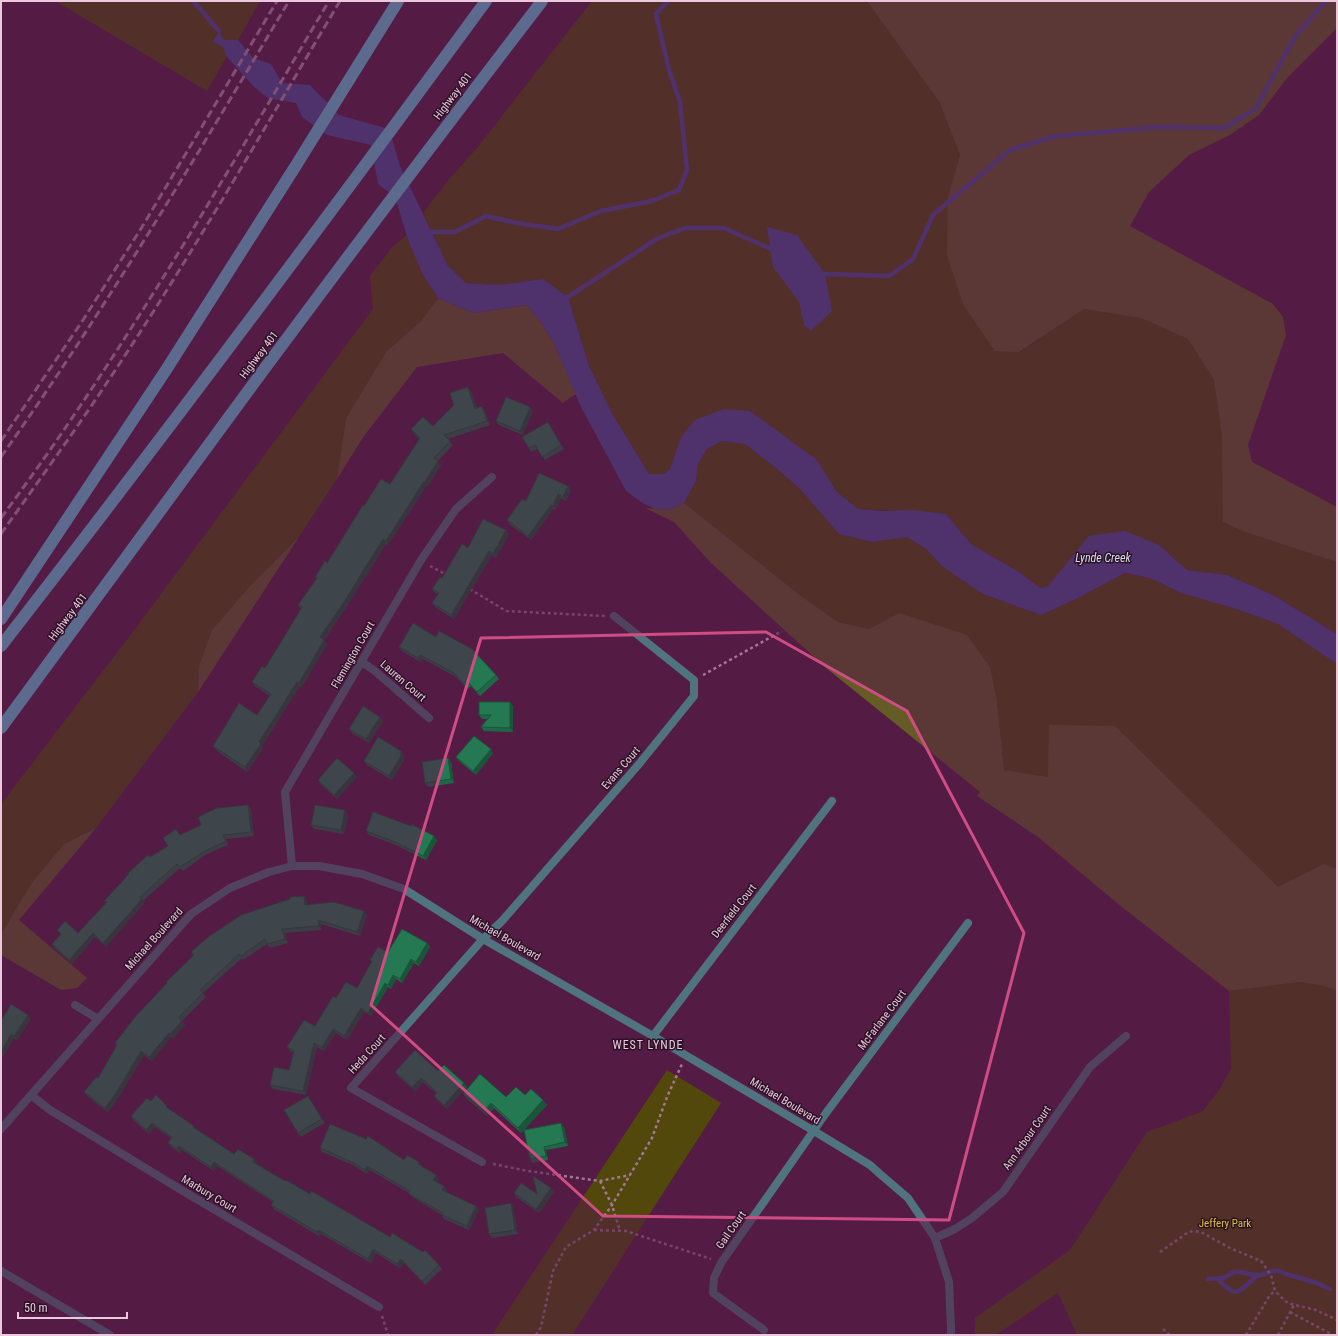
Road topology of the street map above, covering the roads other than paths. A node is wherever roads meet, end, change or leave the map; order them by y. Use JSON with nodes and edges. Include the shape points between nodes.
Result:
{"nodes":[{"id":1,"x":398,"y":1,"type":"edge"},
{"id":2,"x":486,"y":1,"type":"edge"},
{"id":3,"x":542,"y":1,"type":"edge"},
{"id":4,"x":492,"y":477,"type":"dead end"},
{"id":5,"x":614,"y":616,"type":"road end"},
{"id":6,"x":1,"y":619,"type":"edge"},
{"id":7,"x":1,"y":646,"type":"edge"},
{"id":8,"x":362,"y":662,"type":"junction"},
{"id":9,"x":429,"y":718,"type":"dead end"},
{"id":10,"x":1,"y":728,"type":"edge"},
{"id":11,"x":832,"y":801,"type":"dead end"},
{"id":12,"x":292,"y":866,"type":"junction"},
{"id":13,"x":968,"y":923,"type":"dead end"},
{"id":14,"x":483,"y":939,"type":"junction"},
{"id":15,"x":74,"y":1005,"type":"dead end"},
{"id":16,"x":98,"y":1019,"type":"junction"},
{"id":17,"x":653,"y":1036,"type":"junction"},
{"id":18,"x":1126,"y":1036,"type":"dead end"},
{"id":19,"x":31,"y":1095,"type":"junction"},
{"id":20,"x":1,"y":1129,"type":"edge"},
{"id":21,"x":814,"y":1131,"type":"junction"},
{"id":22,"x":482,"y":1162,"type":"road end"},
{"id":23,"x":935,"y":1238,"type":"junction"},
{"id":24,"x":1,"y":1271,"type":"edge"},
{"id":25,"x":379,"y":1307,"type":"road end"},
{"id":26,"x":764,"y":1330,"type":"dead end"},
{"id":27,"x":110,"y":1335,"type":"edge"},
{"id":28,"x":951,"y":1335,"type":"edge"}],
"edges":[{"from":1,"to":6,"type":"highway","via":[[166,370]]},
{"from":2,"to":7,"type":"highway","via":[[134,475]]},
{"from":3,"to":10,"type":"highway","name":"Highway 401","via":[[362,238]]},
{"from":4,"to":8,"type":"street","name":"Flemington Court","via":[[456,509],[421,560]]},
{"from":5,"to":14,"type":"street","name":"Evans Court","via":[[694,680],[694,696],[639,764],[502,921]]},
{"from":8,"to":9,"type":"street","name":"Lauren Court"},
{"from":8,"to":12,"type":"street","name":"Flemington Court","via":[[285,792]]},
{"from":11,"to":17,"type":"street","name":"Deerfield Court"},
{"from":12,"to":14,"type":"street","name":"Michael Boulevard","via":[[319,866],[362,874],[404,889]]},
{"from":12,"to":16,"type":"street","name":"Michael Boulevard","via":[[269,872],[230,888],[191,914]]},
{"from":13,"to":21,"type":"street","name":"McFarlane Court"},
{"from":14,"to":17,"type":"street","name":"Michael Boulevard"},
{"from":14,"to":22,"type":"street","name":"Heda Court","via":[[351,1088]]},
{"from":15,"to":16,"type":"street"},
{"from":16,"to":19,"type":"street","name":"Michael Boulevard"},
{"from":17,"to":21,"type":"street","name":"Michael Boulevard"},
{"from":18,"to":23,"type":"street","name":"Ann Arbour Court","via":[[1090,1067],[1003,1192],[972,1218]]},
{"from":19,"to":20,"type":"street","name":"Michael Boulevard"},
{"from":19,"to":25,"type":"street","name":"Marbury Court","via":[[50,1110]]},
{"from":21,"to":23,"type":"street","name":"Michael Boulevard","via":[[870,1165],[908,1198]]},
{"from":21,"to":26,"type":"street","name":"Gail Court","via":[[721,1263],[714,1278],[713,1293]]},
{"from":23,"to":28,"type":"street","name":"Michael Boulevard","via":[[949,1282]]},
{"from":24,"to":27,"type":"street"}]}
